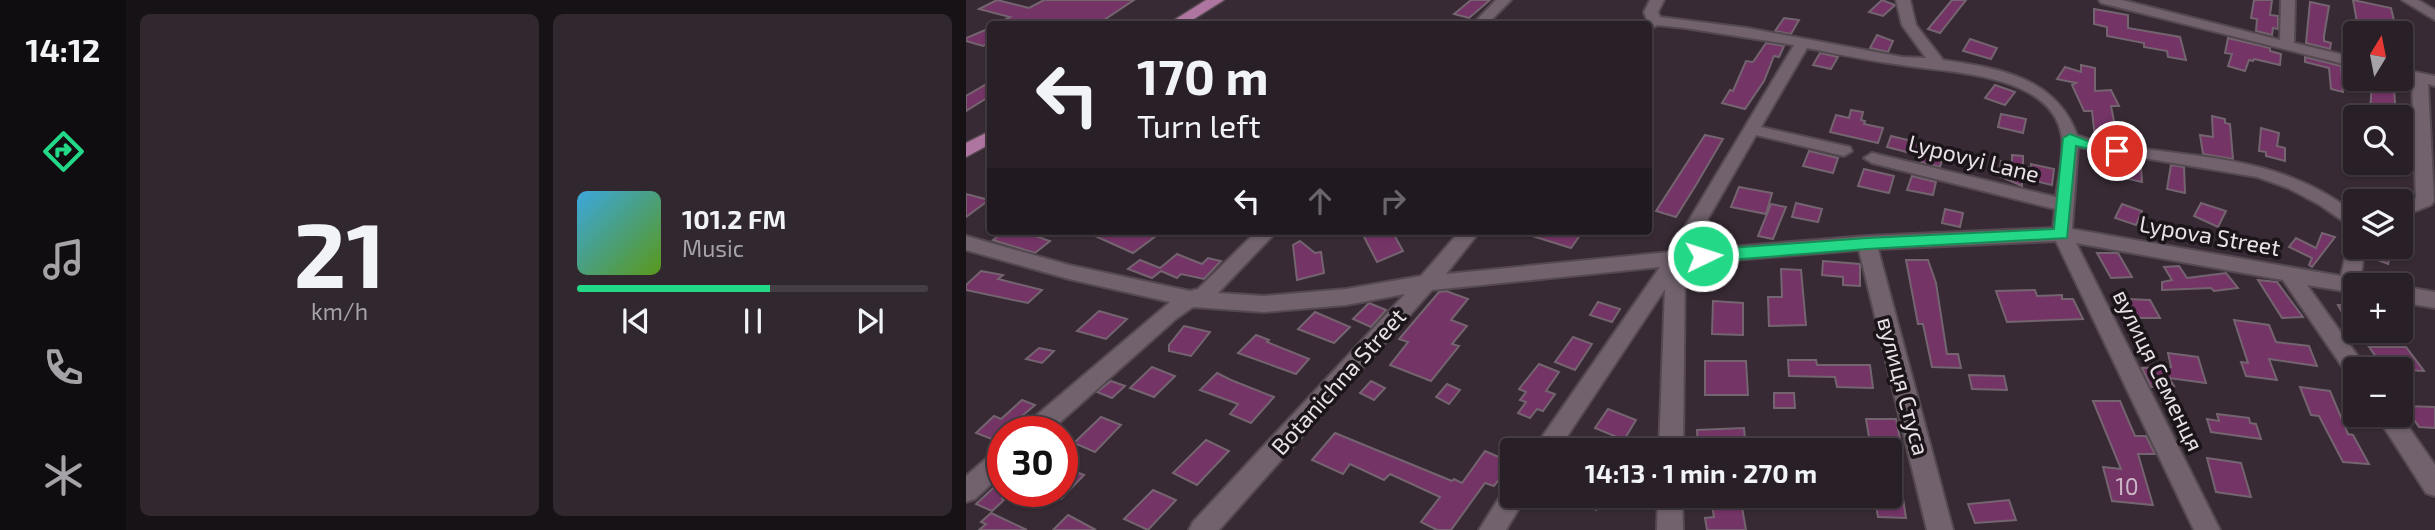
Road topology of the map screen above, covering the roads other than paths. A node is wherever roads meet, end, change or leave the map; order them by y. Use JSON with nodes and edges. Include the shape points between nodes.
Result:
{"nodes":[{"id":1,"x":1504,"y":0,"type":"edge"},
{"id":2,"x":1657,"y":0,"type":"edge"},
{"id":3,"x":1903,"y":0,"type":"edge"},
{"id":4,"x":2106,"y":0,"type":"edge"},
{"id":5,"x":2165,"y":0,"type":"edge"},
{"id":6,"x":2288,"y":0,"type":"edge"},
{"id":7,"x":2409,"y":0,"type":"edge"},
{"id":8,"x":1210,"y":1,"type":"edge"},
{"id":9,"x":2157,"y":14,"type":"junction"},
{"id":10,"x":2435,"y":16,"type":"edge"},
{"id":11,"x":1180,"y":21,"type":"edge"},
{"id":12,"x":1483,"y":21,"type":"edge"},
{"id":13,"x":1651,"y":21,"type":"edge"},
{"id":14,"x":1652,"y":24,"type":"edge"},
{"id":15,"x":1803,"y":42,"type":"junction"},
{"id":16,"x":2287,"y":46,"type":"junction"},
{"id":17,"x":2343,"y":60,"type":"edge"},
{"id":18,"x":1938,"y":64,"type":"junction"},
{"id":19,"x":2427,"y":80,"type":"edge"},
{"id":20,"x":1750,"y":129,"type":"junction"},
{"id":21,"x":2070,"y":138,"type":"junction"},
{"id":22,"x":987,"y":139,"type":"edge"},
{"id":23,"x":966,"y":151,"type":"edge"},
{"id":24,"x":1844,"y":151,"type":"dead end"},
{"id":25,"x":1872,"y":158,"type":"dead end"},
{"id":26,"x":2066,"y":205,"type":"junction"},
{"id":27,"x":2413,"y":206,"type":"edge"},
{"id":28,"x":2343,"y":211,"type":"edge"},
{"id":29,"x":2062,"y":234,"type":"junction"},
{"id":30,"x":1265,"y":235,"type":"edge"},
{"id":31,"x":1467,"y":235,"type":"edge"},
{"id":32,"x":966,"y":243,"type":"edge"},
{"id":33,"x":1867,"y":243,"type":"junction"},
{"id":34,"x":1676,"y":258,"type":"junction"},
{"id":35,"x":2290,"y":275,"type":"junction"},
{"id":36,"x":1425,"y":283,"type":"junction"},
{"id":37,"x":2343,"y":284,"type":"edge"},
{"id":38,"x":2413,"y":296,"type":"edge"},
{"id":39,"x":1190,"y":299,"type":"junction"},
{"id":40,"x":2435,"y":300,"type":"edge"},
{"id":41,"x":2348,"y":357,"type":"edge"},
{"id":42,"x":1051,"y":416,"type":"edge"},
{"id":43,"x":2395,"y":427,"type":"edge"},
{"id":44,"x":1553,"y":438,"type":"edge"},
{"id":45,"x":1671,"y":438,"type":"edge"},
{"id":46,"x":987,"y":472,"type":"edge"},
{"id":47,"x":2435,"y":485,"type":"edge"},
{"id":48,"x":966,"y":491,"type":"edge"},
{"id":49,"x":1506,"y":508,"type":"edge"},
{"id":50,"x":1670,"y":508,"type":"edge"},
{"id":51,"x":1202,"y":530,"type":"edge"},
{"id":52,"x":1492,"y":530,"type":"edge"},
{"id":53,"x":1670,"y":530,"type":"edge"},
{"id":54,"x":1940,"y":530,"type":"edge"},
{"id":55,"x":2207,"y":530,"type":"edge"}],
"edges":[{"from":1,"to":12,"type":"street"},
{"from":2,"to":13,"type":"street"},
{"from":3,"to":18,"type":"street","via":[[1909,25]]},
{"from":4,"to":9,"type":"street"},
{"from":5,"to":9,"type":"street"},
{"from":6,"to":16,"type":"street"},
{"from":7,"to":10,"type":"street"},
{"from":8,"to":11,"type":"main road"},
{"from":9,"to":16,"type":"street"},
{"from":14,"to":15,"type":"street","via":[[1706,24]]},
{"from":15,"to":18,"type":"street"},
{"from":15,"to":20,"type":"street"},
{"from":16,"to":17,"type":"street"},
{"from":18,"to":21,"type":"street","via":[[1982,72],[2049,100],[2061,114]]},
{"from":19,"to":27,"type":"street","via":[[2426,201]]},
{"from":20,"to":24,"type":"street"},
{"from":20,"to":34,"type":"street"},
{"from":21,"to":26,"type":"street"},
{"from":21,"to":28,"type":"street","via":[[2102,149],[2253,168],[2312,191]]},
{"from":22,"to":23,"type":"main road"},
{"from":25,"to":26,"type":"street","name":"Lypovyi Lane"},
{"from":26,"to":29,"type":"street"},
{"from":29,"to":33,"type":"street","name":"Lypova Street"},
{"from":29,"to":35,"type":"street","name":"Lypova Street"},
{"from":29,"to":55,"type":"street","name":"вулиця Семенця"},
{"from":30,"to":39,"type":"street","via":[[1205,294]]},
{"from":31,"to":36,"type":"street","name":"Botanichna Street"},
{"from":32,"to":39,"type":"street","name":"Lypova Street"},
{"from":33,"to":34,"type":"street","name":"Lypova Street"},
{"from":33,"to":54,"type":"street","name":"вулиця Стуса"},
{"from":34,"to":36,"type":"street","name":"Lypova Street"},
{"from":34,"to":44,"type":"street"},
{"from":34,"to":45,"type":"street"},
{"from":35,"to":37,"type":"street","name":"Lypova Street"},
{"from":35,"to":41,"type":"street"},
{"from":36,"to":39,"type":"street","name":"Lypova Street","via":[[1264,304]]},
{"from":36,"to":51,"type":"street","name":"Botanichna Street"},
{"from":38,"to":40,"type":"street"},
{"from":39,"to":42,"type":"street"},
{"from":43,"to":47,"type":"street"},
{"from":46,"to":48,"type":"street"},
{"from":49,"to":52,"type":"street"},
{"from":50,"to":53,"type":"street"}]}
